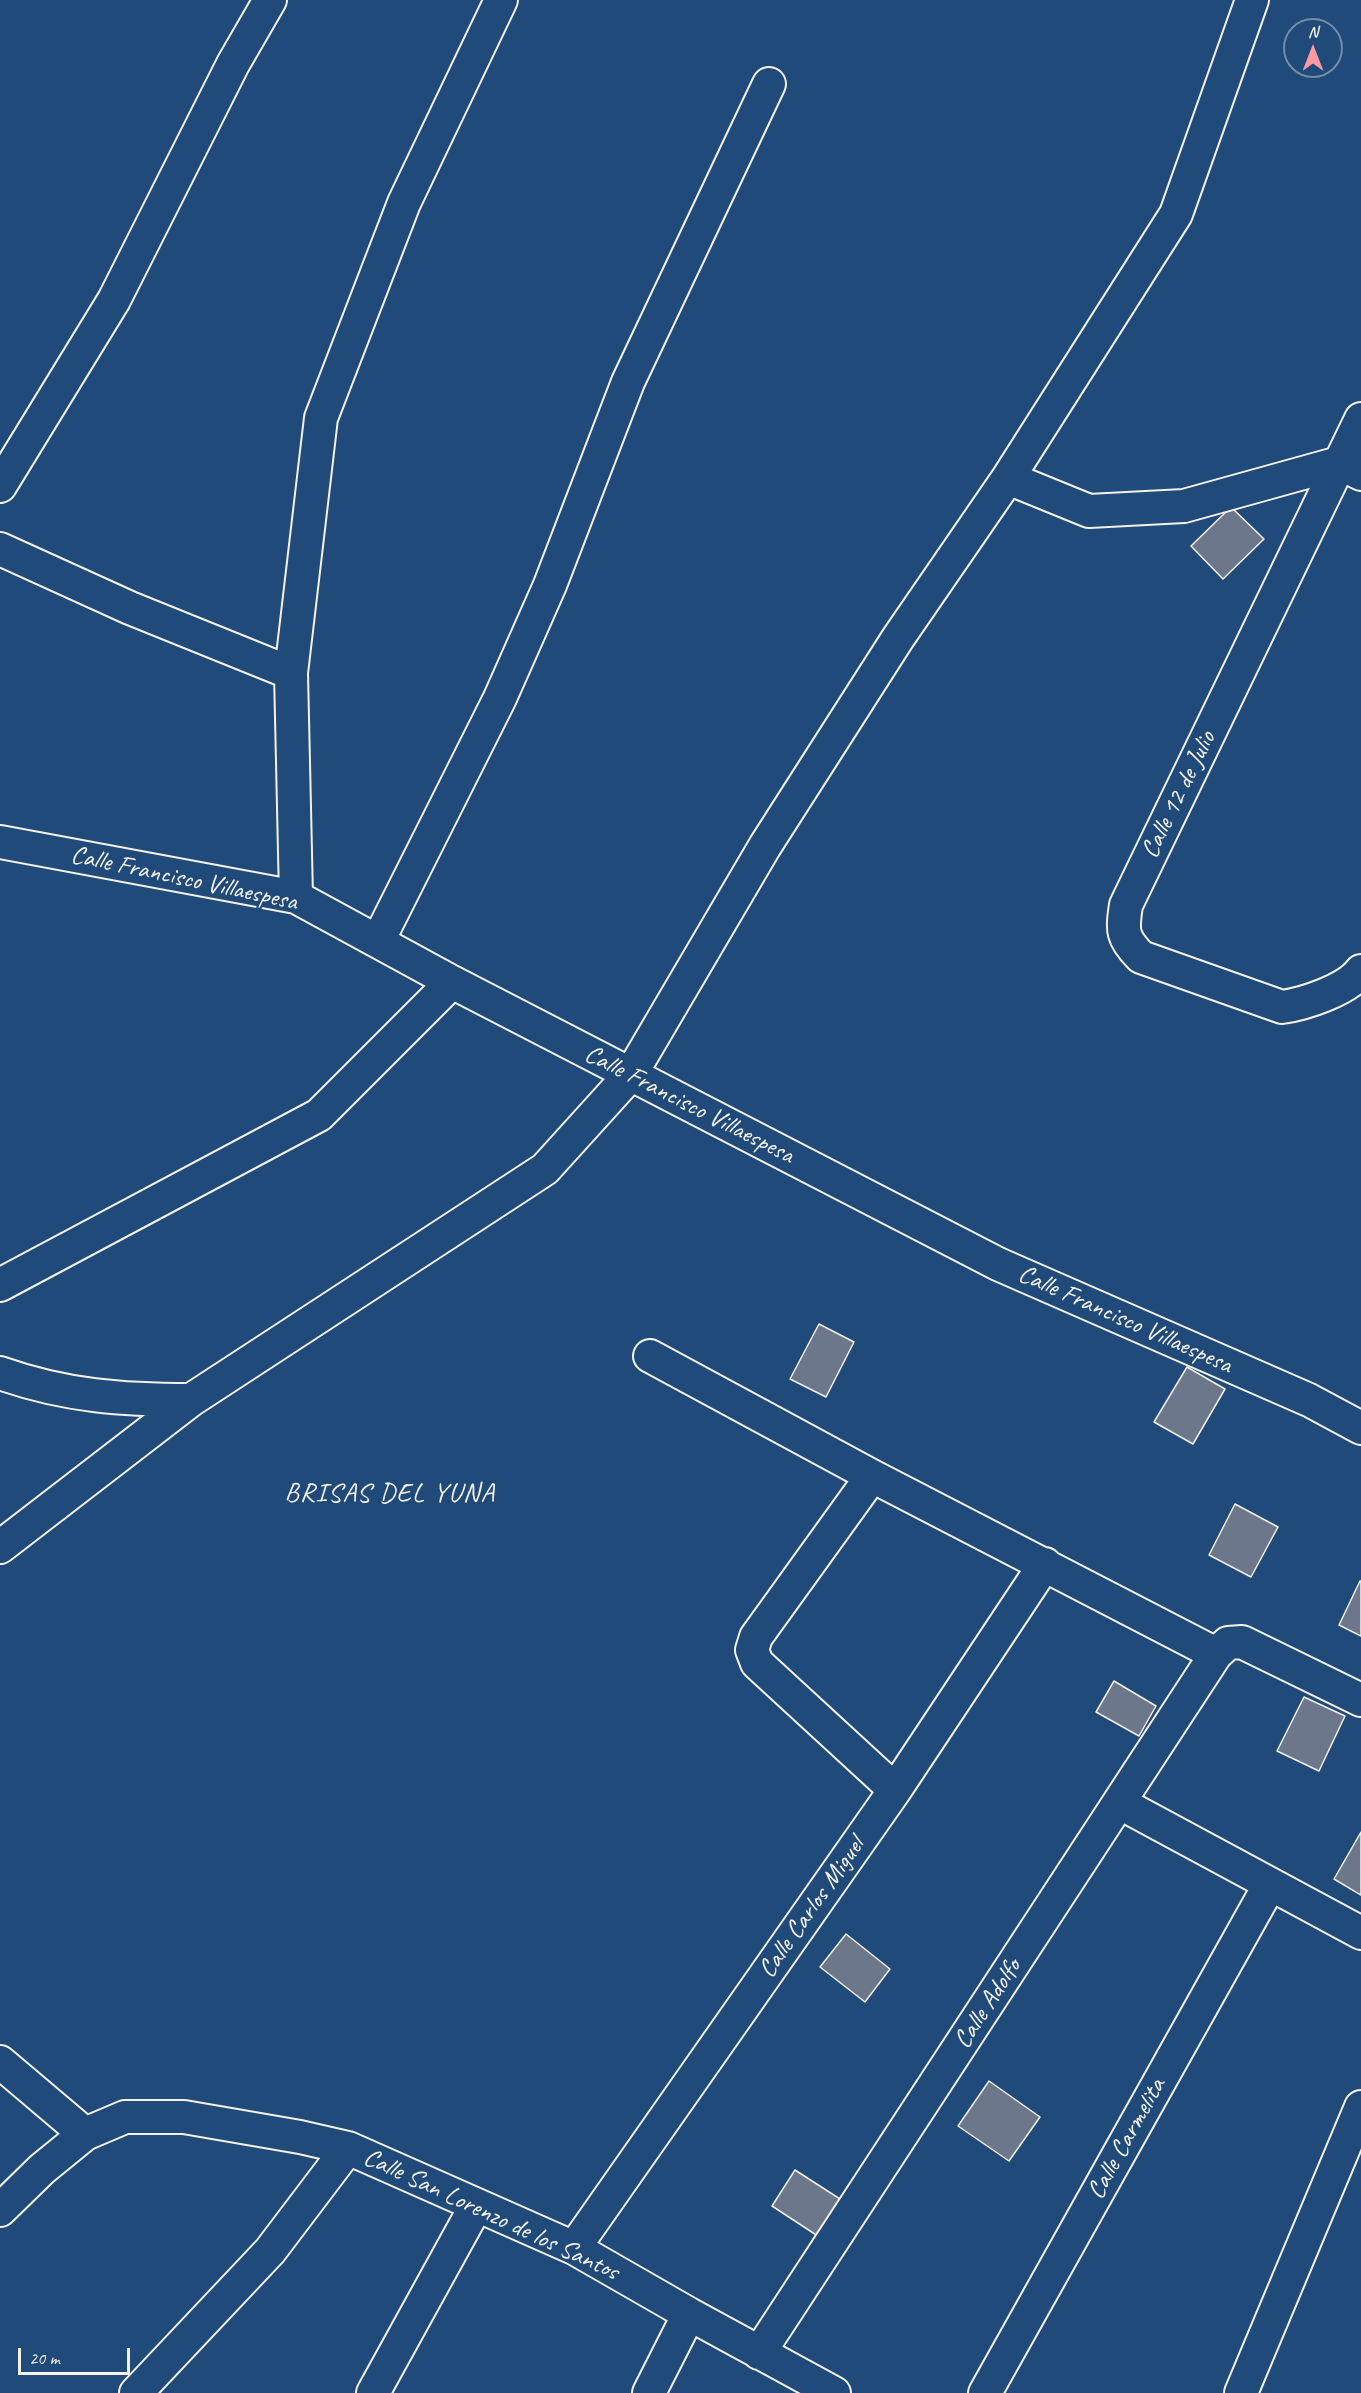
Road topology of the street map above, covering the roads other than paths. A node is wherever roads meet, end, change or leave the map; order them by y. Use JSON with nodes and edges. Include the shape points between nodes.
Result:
{"nodes":[{"id":1,"x":270,"y":0,"type":"edge"},
{"id":2,"x":501,"y":0,"type":"edge"},
{"id":3,"x":1252,"y":0,"type":"edge"},
{"id":4,"x":769,"y":84,"type":"dead end"},
{"id":5,"x":1361,"y":419,"type":"edge"},
{"id":6,"x":1350,"y":468,"type":"edge"},
{"id":7,"x":1008,"y":478,"type":"junction"},
{"id":8,"x":0,"y":486,"type":"edge"},
{"id":9,"x":0,"y":549,"type":"edge"},
{"id":10,"x":291,"y":673,"type":"junction"},
{"id":11,"x":0,"y":842,"type":"edge"},
{"id":12,"x":296,"y":897,"type":"junction"},
{"id":13,"x":378,"y":941,"type":"junction"},
{"id":14,"x":1361,"y":971,"type":"edge"},
{"id":15,"x":452,"y":982,"type":"junction"},
{"id":16,"x":631,"y":1074,"type":"junction"},
{"id":17,"x":0,"y":1285,"type":"edge"},
{"id":18,"x":650,"y":1356,"type":"dead end"},
{"id":19,"x":0,"y":1373,"type":"edge"},
{"id":20,"x":191,"y":1400,"type":"junction"},
{"id":21,"x":1361,"y":1428,"type":"edge"},
{"id":22,"x":872,"y":1476,"type":"junction"},
{"id":23,"x":0,"y":1547,"type":"edge"},
{"id":24,"x":1045,"y":1564,"type":"junction"},
{"id":25,"x":1216,"y":1654,"type":"junction"},
{"id":26,"x":1361,"y":1700,"type":"edge"},
{"id":27,"x":895,"y":1790,"type":"junction"},
{"id":28,"x":1120,"y":1803,"type":"junction"},
{"id":29,"x":1269,"y":1886,"type":"junction"},
{"id":30,"x":1361,"y":1933,"type":"edge"},
{"id":31,"x":0,"y":2062,"type":"edge"},
{"id":32,"x":1361,"y":2107,"type":"edge"},
{"id":33,"x":85,"y":2134,"type":"junction"},
{"id":34,"x":348,"y":2148,"type":"junction"},
{"id":35,"x":476,"y":2206,"type":"junction"},
{"id":36,"x":0,"y":2210,"type":"edge"},
{"id":37,"x":574,"y":2248,"type":"junction"},
{"id":38,"x":689,"y":2314,"type":"junction"},
{"id":39,"x":759,"y":2353,"type":"junction"},
{"id":40,"x":136,"y":2393,"type":"edge"},
{"id":41,"x":373,"y":2393,"type":"edge"},
{"id":42,"x":649,"y":2393,"type":"edge"},
{"id":43,"x":834,"y":2393,"type":"edge"},
{"id":44,"x":985,"y":2393,"type":"edge"},
{"id":45,"x":1241,"y":2393,"type":"edge"}],
"edges":[{"from":1,"to":8,"type":"street","via":[[233,64],[114,300]]},
{"from":2,"to":10,"type":"street","via":[[404,203],[321,418]]},
{"from":3,"to":7,"type":"street","via":[[1176,214]]},
{"from":4,"to":13,"type":"street","via":[[628,382],[550,585],[500,698]]},
{"from":5,"to":6,"type":"street","name":"Calle 12 de Julio"},
{"from":6,"to":7,"type":"street","via":[[1184,506],[1089,511]]},
{"from":6,"to":14,"type":"street","name":"Calle 12 de Julio","via":[[1126,905],[1123,926],[1126,942],[1141,957],[1282,1007],[1303,1004]]},
{"from":7,"to":16,"type":"street","via":[[898,638],[765,846]]},
{"from":9,"to":10,"type":"street","via":[[130,608]]},
{"from":10,"to":12,"type":"street"},
{"from":11,"to":12,"type":"street","name":"Calle Francisco Villaespesa"},
{"from":12,"to":13,"type":"street","name":"Calle Francisco Villaespesa"},
{"from":13,"to":15,"type":"street","name":"Calle Francisco Villaespesa"},
{"from":15,"to":16,"type":"street","name":"Calle Francisco Villaespesa"},
{"from":15,"to":17,"type":"street","via":[[319,1116]]},
{"from":16,"to":20,"type":"street","via":[[545,1169]]},
{"from":16,"to":21,"type":"street","name":"Calle Francisco Villaespesa","via":[[998,1264],[1310,1400]]},
{"from":18,"to":22,"type":"street"},
{"from":19,"to":20,"type":"street","via":[[36,1385],[121,1400]]},
{"from":20,"to":23,"type":"street"},
{"from":22,"to":24,"type":"street"},
{"from":22,"to":27,"type":"street","via":[[756,1637],[752,1650],[758,1663]]},
{"from":24,"to":25,"type":"street"},
{"from":24,"to":27,"type":"street","name":"Calle Carlos Miguel"},
{"from":25,"to":26,"type":"street","via":[[1228,1643],[1242,1642]]},
{"from":25,"to":28,"type":"street","name":"Calle Adolfo"},
{"from":27,"to":37,"type":"street","name":"Calle Carlos Miguel"},
{"from":28,"to":29,"type":"street"},
{"from":28,"to":39,"type":"street","name":"Calle Adolfo"},
{"from":29,"to":30,"type":"street"},
{"from":29,"to":44,"type":"street","name":"Calle Carmelita"},
{"from":31,"to":33,"type":"street"},
{"from":32,"to":45,"type":"street"},
{"from":33,"to":34,"type":"street","name":"Calle San Lorenzo de los Santos","via":[[125,2117],[184,2117]]},
{"from":33,"to":36,"type":"street","name":"Calle San Lorenzo de los Santos"},
{"from":34,"to":35,"type":"street","name":"Calle San Lorenzo de los Santos"},
{"from":34,"to":40,"type":"street","via":[[270,2251]]},
{"from":35,"to":37,"type":"street","name":"Calle San Lorenzo de los Santos"},
{"from":35,"to":41,"type":"street"},
{"from":37,"to":38,"type":"street","name":"Calle San Lorenzo de los Santos"},
{"from":38,"to":39,"type":"street","name":"Calle San Lorenzo de los Santos"},
{"from":38,"to":42,"type":"street"},
{"from":39,"to":43,"type":"street","name":"Calle San Lorenzo de los Santos"}]}
